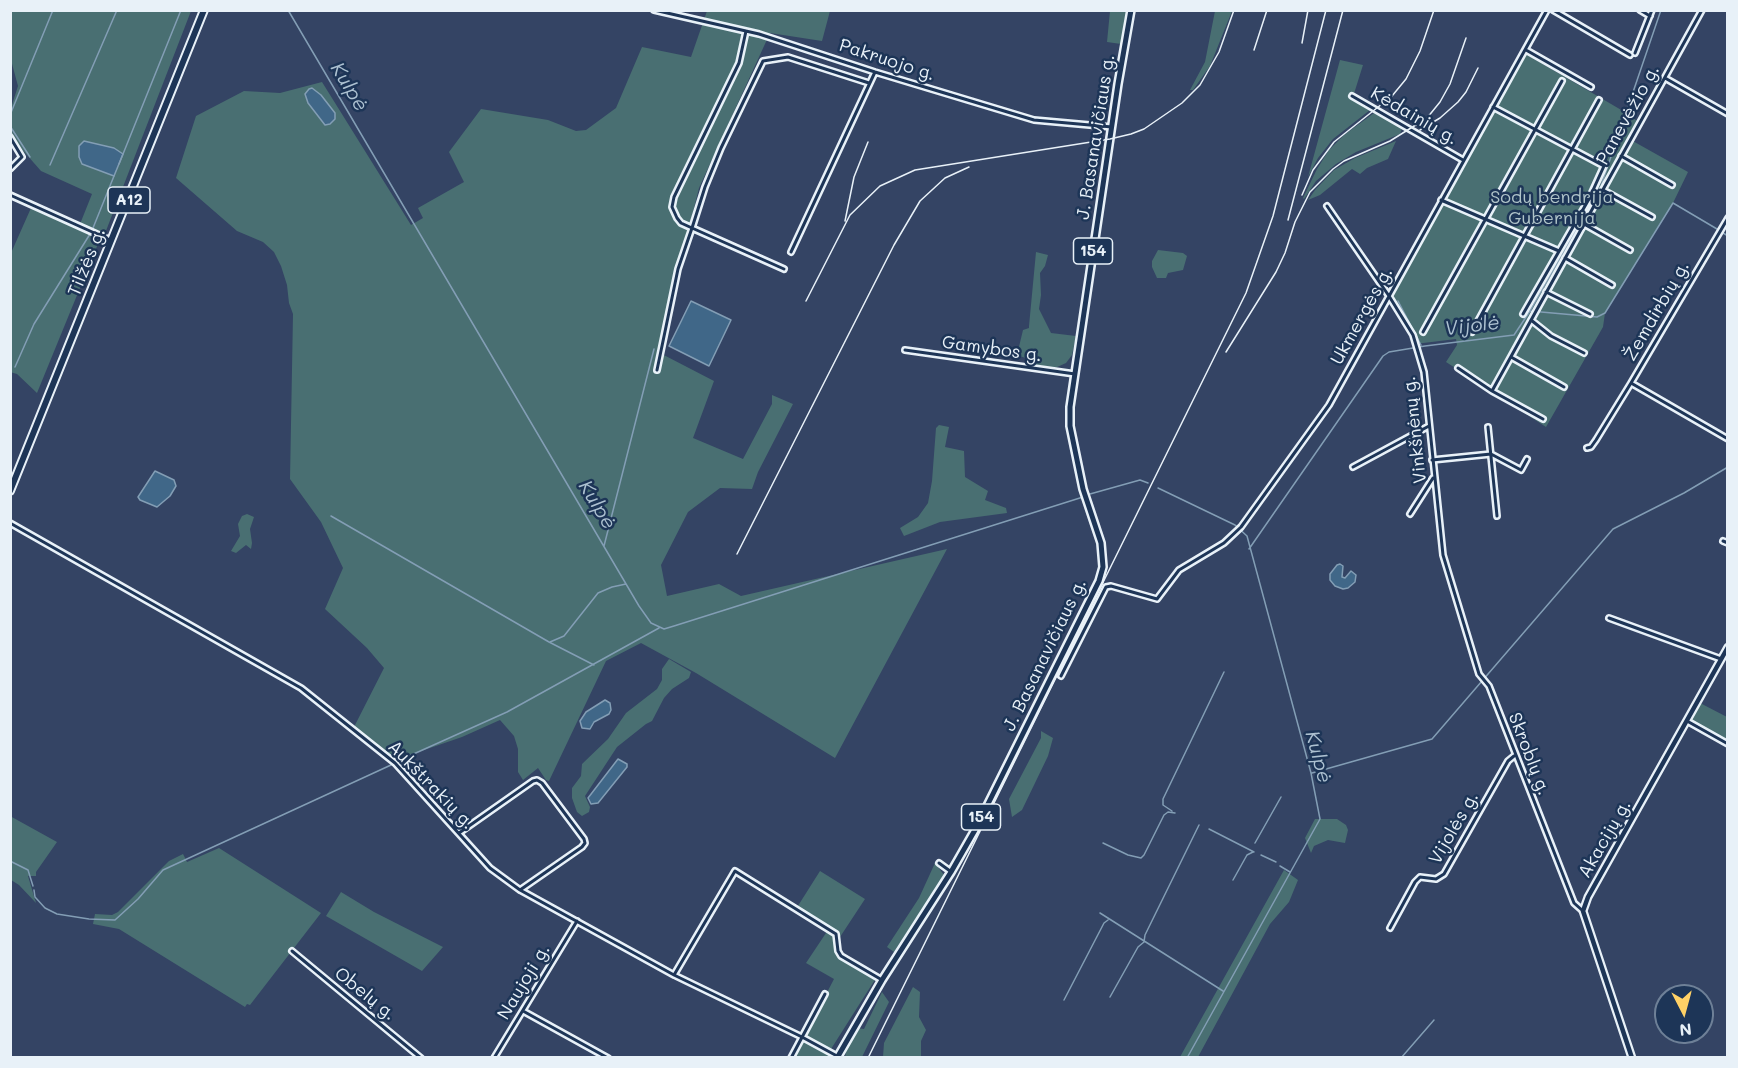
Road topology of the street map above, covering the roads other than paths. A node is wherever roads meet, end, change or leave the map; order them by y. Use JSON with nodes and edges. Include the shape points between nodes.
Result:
{"nodes":[{"id":1,"x":204,"y":10,"type":"edge"},
{"id":2,"x":654,"y":10,"type":"edge"},
{"id":3,"x":1131,"y":10,"type":"edge"},
{"id":4,"x":1547,"y":10,"type":"edge"},
{"id":5,"x":1553,"y":10,"type":"edge"},
{"id":6,"x":1640,"y":10,"type":"edge"},
{"id":7,"x":1652,"y":10,"type":"edge"},
{"id":8,"x":1701,"y":10,"type":"edge"},
{"id":9,"x":1650,"y":16,"type":"junction"},
{"id":10,"x":746,"y":31,"type":"junction"},
{"id":11,"x":1526,"y":50,"type":"junction"},
{"id":12,"x":875,"y":72,"type":"junction"},
{"id":13,"x":1665,"y":78,"type":"junction"},
{"id":14,"x":1563,"y":81,"type":"dead end"},
{"id":15,"x":869,"y":83,"type":"junction"},
{"id":16,"x":1591,"y":87,"type":"dead end"},
{"id":17,"x":1352,"y":96,"type":"dead end"},
{"id":18,"x":1599,"y":100,"type":"dead end"},
{"id":19,"x":1494,"y":107,"type":"junction"},
{"id":20,"x":1728,"y":114,"type":"edge"},
{"id":21,"x":1112,"y":127,"type":"junction"},
{"id":22,"x":1536,"y":129,"type":"junction"},
{"id":23,"x":10,"y":137,"type":"edge"},
{"id":24,"x":1574,"y":149,"type":"junction"},
{"id":25,"x":1621,"y":156,"type":"junction"},
{"id":26,"x":1463,"y":160,"type":"junction"},
{"id":27,"x":10,"y":169,"type":"edge"},
{"id":28,"x":1672,"y":185,"type":"dead end"},
{"id":29,"x":1602,"y":190,"type":"junction"},
{"id":30,"x":10,"y":195,"type":"edge"},
{"id":31,"x":1441,"y":200,"type":"junction"},
{"id":32,"x":1327,"y":206,"type":"dead end"},
{"id":33,"x":1652,"y":217,"type":"dead end"},
{"id":34,"x":1728,"y":218,"type":"edge"},
{"id":35,"x":1485,"y":220,"type":"junction"},
{"id":36,"x":1584,"y":224,"type":"junction"},
{"id":37,"x":1722,"y":226,"type":"junction"},
{"id":38,"x":692,"y":228,"type":"junction"},
{"id":39,"x":1728,"y":230,"type":"edge"},
{"id":40,"x":1524,"y":236,"type":"junction"},
{"id":41,"x":112,"y":241,"type":"junction"},
{"id":42,"x":1630,"y":250,"type":"dead end"},
{"id":43,"x":1559,"y":251,"type":"junction"},
{"id":44,"x":791,"y":252,"type":"dead end"},
{"id":45,"x":1565,"y":258,"type":"junction"},
{"id":46,"x":783,"y":269,"type":"dead end"},
{"id":47,"x":1612,"y":285,"type":"dead end"},
{"id":48,"x":1546,"y":292,"type":"junction"},
{"id":49,"x":1389,"y":296,"type":"junction"},
{"id":50,"x":1590,"y":314,"type":"dead end"},
{"id":51,"x":1523,"y":315,"type":"dead end"},
{"id":52,"x":1531,"y":320,"type":"junction"},
{"id":53,"x":1424,"y":332,"type":"dead end"},
{"id":54,"x":1472,"y":332,"type":"dead end"},
{"id":55,"x":905,"y":350,"type":"dead end"},
{"id":56,"x":1584,"y":353,"type":"dead end"},
{"id":57,"x":1511,"y":357,"type":"junction"},
{"id":58,"x":1458,"y":368,"type":"dead end"},
{"id":59,"x":657,"y":370,"type":"dead end"},
{"id":60,"x":1075,"y":374,"type":"junction"},
{"id":61,"x":1631,"y":383,"type":"junction"},
{"id":62,"x":1564,"y":387,"type":"dead end"},
{"id":63,"x":1492,"y":391,"type":"junction"},
{"id":64,"x":1543,"y":419,"type":"dead end"},
{"id":65,"x":1429,"y":426,"type":"junction"},
{"id":66,"x":1488,"y":427,"type":"dead end"},
{"id":67,"x":1728,"y":438,"type":"edge"},
{"id":68,"x":1587,"y":448,"type":"dead end"},
{"id":69,"x":1491,"y":454,"type":"junction"},
{"id":70,"x":1527,"y":459,"type":"dead end"},
{"id":71,"x":1432,"y":460,"type":"junction"},
{"id":72,"x":1353,"y":467,"type":"dead end"},
{"id":73,"x":1434,"y":476,"type":"junction"},
{"id":74,"x":10,"y":491,"type":"edge"},
{"id":75,"x":1410,"y":514,"type":"dead end"},
{"id":76,"x":1497,"y":516,"type":"dead end"},
{"id":77,"x":10,"y":523,"type":"edge"},
{"id":78,"x":1457,"y":603,"type":"joint"},
{"id":79,"x":1609,"y":618,"type":"dead end"},
{"id":80,"x":1728,"y":647,"type":"edge"},
{"id":81,"x":1721,"y":659,"type":"junction"},
{"id":82,"x":1061,"y":676,"type":"dead end"},
{"id":83,"x":1687,"y":721,"type":"junction"},
{"id":84,"x":1728,"y":744,"type":"edge"},
{"id":85,"x":1515,"y":756,"type":"junction"},
{"id":86,"x":459,"y":833,"type":"junction"},
{"id":87,"x":939,"y":863,"type":"dead end"},
{"id":88,"x":951,"y":872,"type":"junction"},
{"id":89,"x":520,"y":890,"type":"junction"},
{"id":90,"x":1583,"y":911,"type":"junction"},
{"id":91,"x":577,"y":921,"type":"junction"},
{"id":92,"x":1390,"y":928,"type":"dead end"},
{"id":93,"x":292,"y":951,"type":"dead end"},
{"id":94,"x":674,"y":975,"type":"junction"},
{"id":95,"x":882,"y":981,"type":"junction"},
{"id":96,"x":825,"y":994,"type":"dead end"},
{"id":97,"x":522,"y":1011,"type":"junction"},
{"id":98,"x":802,"y":1037,"type":"junction"},
{"id":99,"x":837,"y":1057,"type":"edge"},
{"id":100,"x":421,"y":1058,"type":"edge"},
{"id":101,"x":494,"y":1058,"type":"edge"},
{"id":102,"x":608,"y":1058,"type":"edge"},
{"id":103,"x":791,"y":1058,"type":"edge"},
{"id":104,"x":1632,"y":1058,"type":"edge"}],
"edges":[{"from":1,"to":41,"type":"highway","name":"Tilžės g.","number":"A12"},
{"from":2,"to":10,"type":"street","name":"Pakruojo g."},
{"from":3,"to":21,"type":"main road","name":"J. Basanavičiaus g.","number":"154"},
{"from":4,"to":11,"type":"street","name":"Ukmergės g."},
{"from":5,"to":9,"type":"street","via":[[1634,53]]},
{"from":6,"to":9,"type":"street"},
{"from":7,"to":9,"type":"street"},
{"from":8,"to":13,"type":"street","name":"Panevėžio g."},
{"from":10,"to":12,"type":"street","name":"Pakruojo g."},
{"from":10,"to":38,"type":"street","via":[[739,63],[674,197],[676,218]]},
{"from":11,"to":16,"type":"street"},
{"from":11,"to":19,"type":"street","name":"Ukmergės g."},
{"from":12,"to":15,"type":"street"},
{"from":12,"to":21,"type":"street","name":"Pakruojo g.","via":[[1034,120]]},
{"from":13,"to":20,"type":"street"},
{"from":13,"to":25,"type":"street","name":"Panevėžio g."},
{"from":14,"to":22,"type":"street"},
{"from":15,"to":38,"type":"street","via":[[788,57],[764,61],[721,148]]},
{"from":15,"to":44,"type":"street"},
{"from":17,"to":26,"type":"street","name":"Kėdainių g."},
{"from":18,"to":24,"type":"street"},
{"from":19,"to":22,"type":"street"},
{"from":19,"to":26,"type":"street","name":"Ukmergės g."},
{"from":21,"to":60,"type":"main road","name":"J. Basanavičiaus g.","number":"154"},
{"from":22,"to":24,"type":"street"},
{"from":22,"to":35,"type":"street"},
{"from":23,"to":27,"type":"street","via":[[22,157]]},
{"from":24,"to":40,"type":"street"},
{"from":24,"to":43,"type":"street","via":[[1604,166]]},
{"from":25,"to":28,"type":"street"},
{"from":25,"to":29,"type":"street","name":"Panevėžio g."},
{"from":26,"to":31,"type":"street","name":"Ukmergės g."},
{"from":29,"to":33,"type":"street"},
{"from":29,"to":36,"type":"street","name":"Panevėžio g."},
{"from":30,"to":41,"type":"street"},
{"from":31,"to":35,"type":"street"},
{"from":31,"to":49,"type":"street","name":"Ukmergės g."},
{"from":32,"to":49,"type":"street","name":"Vinkšnėnų g."},
{"from":34,"to":37,"type":"street","name":"Žemdirbių g."},
{"from":35,"to":40,"type":"street"},
{"from":35,"to":53,"type":"street"},
{"from":36,"to":42,"type":"street"},
{"from":36,"to":45,"type":"street","name":"Panevėžio g."},
{"from":37,"to":39,"type":"street"},
{"from":37,"to":61,"type":"street","name":"Žemdirbių g."},
{"from":38,"to":46,"type":"street"},
{"from":38,"to":59,"type":"street","via":[[678,269]]},
{"from":40,"to":43,"type":"street"},
{"from":40,"to":54,"type":"street"},
{"from":41,"to":74,"type":"highway","name":"Tilžės g.","number":"A12"},
{"from":43,"to":51,"type":"street"},
{"from":45,"to":47,"type":"street"},
{"from":45,"to":48,"type":"street","name":"Panevėžio g."},
{"from":48,"to":50,"type":"street"},
{"from":48,"to":52,"type":"street","name":"Panevėžio g."},
{"from":49,"to":65,"type":"street","name":"Vinkšnėnų g.","via":[[1417,349],[1424,372]]},
{"from":49,"to":82,"type":"street","name":"Ukmergės g.","via":[[1329,405],[1238,531],[1179,570],[1156,599],[1112,585],[1106,587]]},
{"from":52,"to":56,"type":"street","via":[[1551,336]]},
{"from":52,"to":57,"type":"street","name":"Panevėžio g."},
{"from":55,"to":60,"type":"street","name":"Gamybos g."},
{"from":57,"to":62,"type":"street"},
{"from":57,"to":63,"type":"street","name":"Panevėžio g."},
{"from":58,"to":63,"type":"street"},
{"from":60,"to":88,"type":"main road","name":"J. Basanavičiaus g.","number":"154","via":[[1070,426],[1083,489],[1101,543],[1103,567]]},
{"from":61,"to":67,"type":"street","name":"Žemdirbių g."},
{"from":61,"to":68,"type":"street"},
{"from":63,"to":64,"type":"street"},
{"from":65,"to":71,"type":"street","name":"Vinkšnėnų g."},
{"from":65,"to":72,"type":"street"},
{"from":66,"to":69,"type":"street"},
{"from":69,"to":70,"type":"street","via":[[1521,470]]},
{"from":69,"to":71,"type":"street"},
{"from":69,"to":76,"type":"street"},
{"from":71,"to":73,"type":"street","name":"Vinkšnėnų g."},
{"from":73,"to":75,"type":"street"},
{"from":73,"to":78,"type":"street","name":"Vinkšnėnų g.","via":[[1443,555]]},
{"from":77,"to":86,"type":"street","name":"Aukštrakių g.","via":[[301,688],[395,763]]},
{"from":78,"to":85,"type":"street","name":"Skroblų g.","via":[[1479,674],[1486,682]]},
{"from":79,"to":81,"type":"street"},
{"from":80,"to":81,"type":"street","name":"Akacijų g."},
{"from":81,"to":83,"type":"street","name":"Akacijų g."},
{"from":83,"to":84,"type":"street"},
{"from":83,"to":90,"type":"street","name":"Akacijų g."},
{"from":85,"to":90,"type":"street","name":"Skroblų g.","via":[[1574,903]]},
{"from":85,"to":92,"type":"street","name":"Vijolės g.","via":[[1508,760],[1444,874],[1436,879],[1420,877]]},
{"from":86,"to":89,"type":"street","name":"Aukštrakių g.","via":[[490,868]]},
{"from":86,"to":89,"type":"street","via":[[533,781],[542,783],[585,843]]},
{"from":87,"to":88,"type":"street"},
{"from":88,"to":95,"type":"main road","name":"J. Basanavičiaus g.","number":"154"},
{"from":89,"to":91,"type":"street","name":"Aukštrakių g."},
{"from":90,"to":104,"type":"street"},
{"from":91,"to":94,"type":"street","name":"Aukštrakių g."},
{"from":91,"to":97,"type":"street","name":"Naujoji g."},
{"from":93,"to":100,"type":"street","name":"Obelų g."},
{"from":94,"to":95,"type":"street","via":[[735,871],[836,934],[841,956]]},
{"from":94,"to":98,"type":"street","name":"Aukštrakių g."},
{"from":95,"to":99,"type":"main road","name":"J. Basanavičiaus g.","number":"154"},
{"from":96,"to":98,"type":"street"},
{"from":97,"to":101,"type":"street","name":"Naujoji g."},
{"from":97,"to":102,"type":"street"},
{"from":98,"to":99,"type":"street","name":"Aukštrakių g."},
{"from":98,"to":103,"type":"street"}]}
